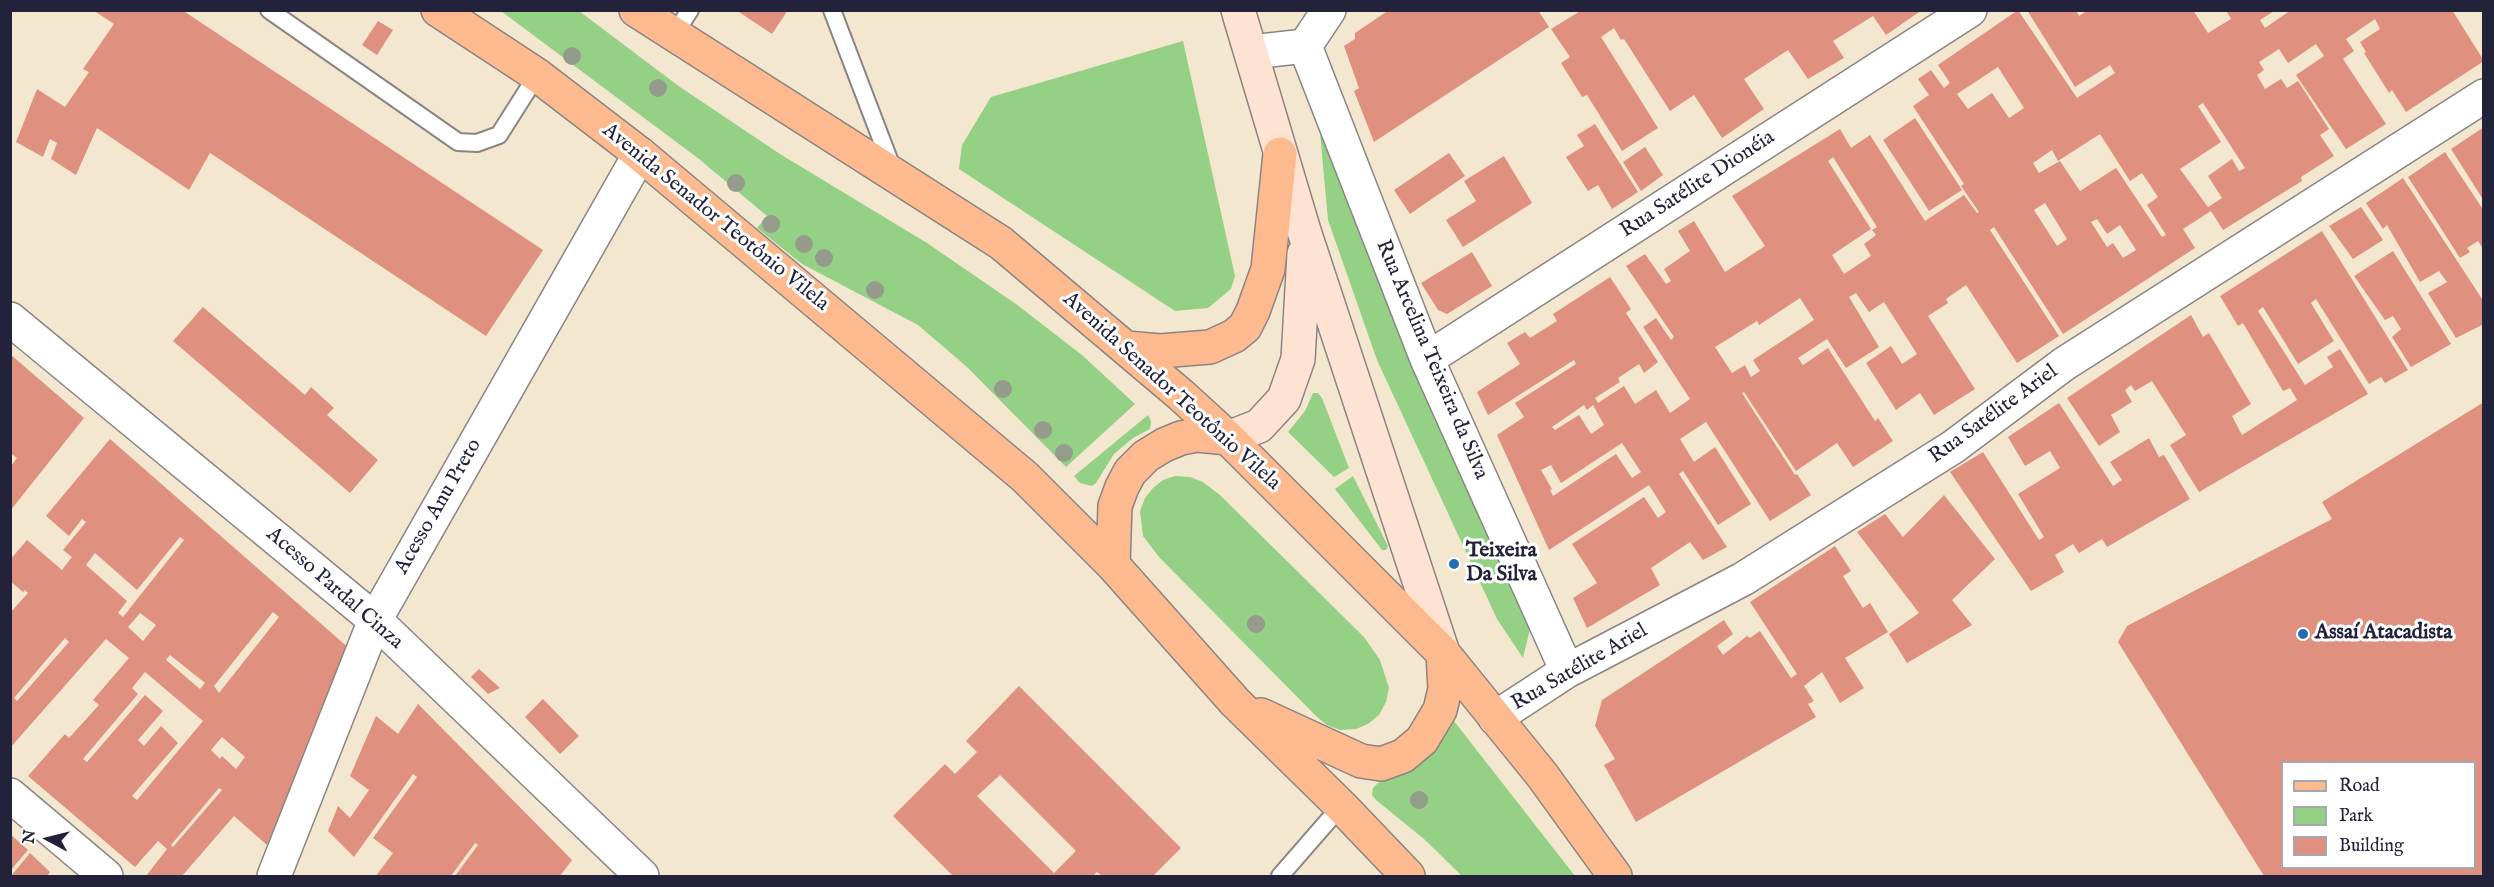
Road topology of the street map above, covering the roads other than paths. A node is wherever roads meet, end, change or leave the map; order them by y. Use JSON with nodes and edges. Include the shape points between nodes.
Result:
{"nodes":[{"id":1,"x":269,"y":10,"type":"edge"},
{"id":2,"x":438,"y":10,"type":"edge"},
{"id":3,"x":636,"y":10,"type":"edge"},
{"id":4,"x":832,"y":10,"type":"edge"},
{"id":5,"x":1238,"y":10,"type":"edge"},
{"id":6,"x":1329,"y":10,"type":"edge"},
{"id":7,"x":1970,"y":10,"type":"edge"},
{"id":8,"x":682,"y":23,"type":"edge"},
{"id":9,"x":1305,"y":46,"type":"junction"},
{"id":10,"x":1252,"y":52,"type":"junction"},
{"id":11,"x":537,"y":75,"type":"junction"},
{"id":12,"x":2484,"y":96,"type":"edge"},
{"id":13,"x":640,"y":154,"type":"junction"},
{"id":14,"x":1280,"y":154,"type":"junction"},
{"id":15,"x":895,"y":177,"type":"junction"},
{"id":16,"x":1304,"y":231,"type":"junction"},
{"id":17,"x":10,"y":319,"type":"edge"},
{"id":18,"x":1126,"y":348,"type":"junction"},
{"id":19,"x":1427,"y":359,"type":"junction"},
{"id":20,"x":1228,"y":438,"type":"junction"},
{"id":21,"x":1113,"y":565,"type":"junction"},
{"id":22,"x":375,"y":620,"type":"junction"},
{"id":23,"x":1443,"y":653,"type":"junction"},
{"id":24,"x":1567,"y":671,"type":"junction"},
{"id":25,"x":1235,"y":702,"type":"junction"},
{"id":26,"x":1495,"y":717,"type":"junction"},
{"id":27,"x":10,"y":795,"type":"edge"},
{"id":28,"x":1341,"y":806,"type":"junction"},
{"id":29,"x":106,"y":876,"type":"edge"},
{"id":30,"x":274,"y":876,"type":"edge"},
{"id":31,"x":642,"y":876,"type":"edge"},
{"id":32,"x":1280,"y":876,"type":"edge"},
{"id":33,"x":1408,"y":876,"type":"edge"},
{"id":34,"x":1615,"y":876,"type":"edge"}],
"edges":[{"from":1,"to":11,"type":"lane","via":[[458,142],[477,143],[499,135]]},
{"from":2,"to":11,"type":"main road","name":"Avenida Senador Teotônio Vilela"},
{"from":3,"to":8,"type":"main road","name":"Avenida Senador Teotônio Vilela"},
{"from":4,"to":15,"type":"lane"},
{"from":5,"to":10,"type":"main road"},
{"from":6,"to":9,"type":"street"},
{"from":7,"to":19,"type":"street","name":"Rua Satélite Dionéia"},
{"from":8,"to":15,"type":"main road","name":"Avenida Senador Teotônio Vilela"},
{"from":9,"to":10,"type":"street"},
{"from":9,"to":19,"type":"street","name":"Rua Arcelina Teixeira da Silva"},
{"from":10,"to":14,"type":"main road"},
{"from":11,"to":13,"type":"main road","name":"Avenida Senador Teotônio Vilela"},
{"from":12,"to":24,"type":"street","name":"Rua Satélite Ariel","via":[[2064,364],[1953,447],[1743,579]]},
{"from":13,"to":21,"type":"main road","name":"Avenida Senador Teotônio Vilela","via":[[1024,477]]},
{"from":13,"to":22,"type":"street","name":"Acesso Anu Preto"},
{"from":14,"to":16,"type":"main road"},
{"from":14,"to":18,"type":"main road","via":[[1268,269],[1245,327],[1210,347],[1160,351]]},
{"from":15,"to":18,"type":"main road","name":"Avenida Senador Teotônio Vilela","via":[[1001,243]]},
{"from":16,"to":20,"type":"main road","via":[[1298,359],[1284,399],[1259,426]]},
{"from":16,"to":23,"type":"main road"},
{"from":17,"to":22,"type":"street","name":"Acesso Pardal Cinza"},
{"from":18,"to":20,"type":"main road","name":"Avenida Senador Teotônio Vilela"},
{"from":19,"to":24,"type":"street","name":"Rua Arcelina Teixeira da Silva"},
{"from":20,"to":21,"type":"main road","via":[[1181,438],[1146,456],[1130,472],[1115,506]]},
{"from":20,"to":23,"type":"main road","name":"Avenida Senador Teotônio Vilela"},
{"from":21,"to":25,"type":"main road","name":"Avenida Senador Teotônio Vilela"},
{"from":22,"to":30,"type":"street","name":"Acesso Anu Preto"},
{"from":22,"to":31,"type":"street","name":"Acesso Pardal Cinza"},
{"from":23,"to":25,"type":"main road","via":[[1445,689],[1440,710],[1422,740],[1403,756],[1381,764],[1361,761]]},
{"from":23,"to":26,"type":"main road","name":"Avenida Senador Teotônio Vilela"},
{"from":24,"to":26,"type":"street","name":"Rua Satélite Ariel"},
{"from":25,"to":28,"type":"main road","name":"Avenida Senador Teotônio Vilela"},
{"from":26,"to":34,"type":"main road","name":"Avenida Senador Teotônio Vilela"},
{"from":27,"to":29,"type":"street"},
{"from":28,"to":32,"type":"lane"},
{"from":28,"to":33,"type":"main road","name":"Avenida Senador Teotônio Vilela"}]}
